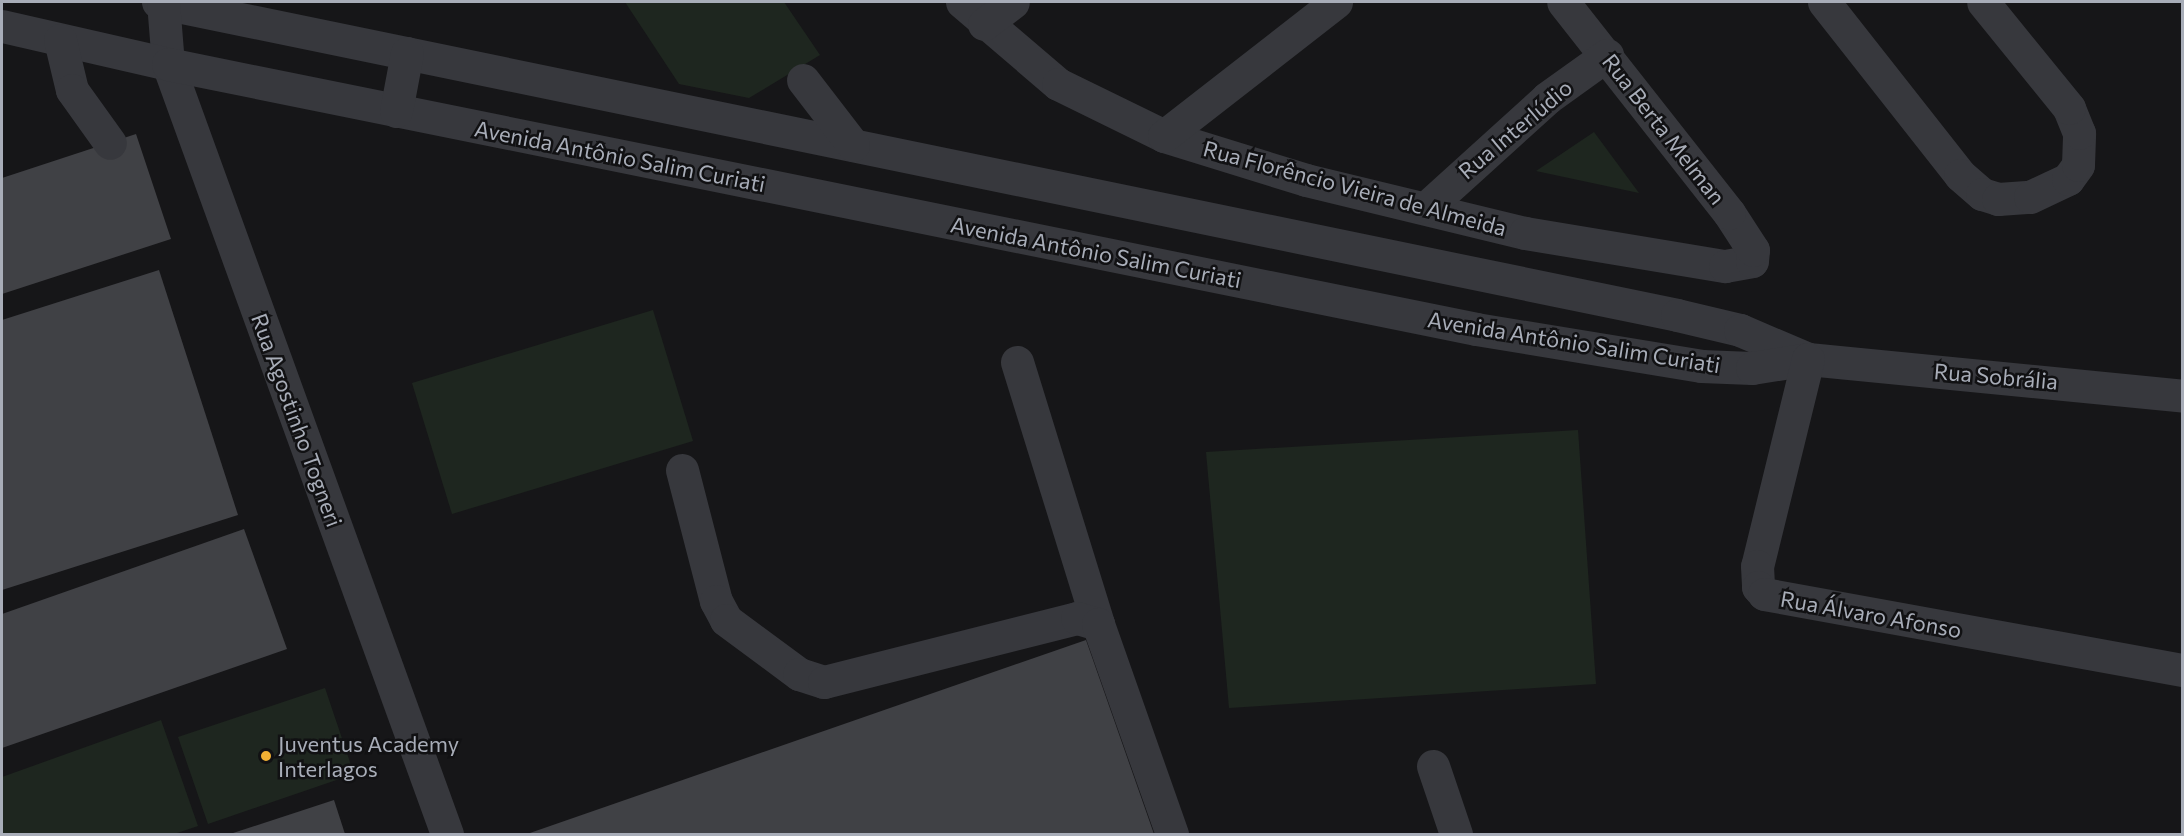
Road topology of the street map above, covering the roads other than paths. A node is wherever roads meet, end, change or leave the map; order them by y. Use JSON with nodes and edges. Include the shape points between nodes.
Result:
{"nodes":[{"id":1,"x":161,"y":2,"type":"edge"},
{"id":2,"x":962,"y":2,"type":"edge"},
{"id":3,"x":1013,"y":2,"type":"edge"},
{"id":4,"x":1336,"y":2,"type":"edge"},
{"id":5,"x":1563,"y":2,"type":"edge"},
{"id":6,"x":1824,"y":2,"type":"edge"},
{"id":7,"x":1983,"y":2,"type":"edge"},
{"id":8,"x":984,"y":24,"type":"junction"},
{"id":9,"x":2,"y":26,"type":"edge"},
{"id":10,"x":60,"y":40,"type":"junction"},
{"id":11,"x":407,"y":53,"type":"junction"},
{"id":12,"x":1608,"y":56,"type":"junction"},
{"id":13,"x":168,"y":64,"type":"junction"},
{"id":14,"x":803,"y":80,"type":"dead end"},
{"id":15,"x":396,"y":111,"type":"junction"},
{"id":16,"x":1164,"y":136,"type":"junction"},
{"id":17,"x":110,"y":143,"type":"dead end"},
{"id":18,"x":853,"y":145,"type":"junction"},
{"id":19,"x":1427,"y":207,"type":"junction"},
{"id":20,"x":1752,"y":261,"type":"joint"},
{"id":21,"x":1808,"y":359,"type":"junction"},
{"id":22,"x":1017,"y":362,"type":"dead end"},
{"id":23,"x":2182,"y":396,"type":"edge"},
{"id":24,"x":682,"y":470,"type":"dead end"},
{"id":25,"x":1098,"y":624,"type":"junction"},
{"id":26,"x":2182,"y":670,"type":"edge"},
{"id":27,"x":1432,"y":766,"type":"dead end"},
{"id":28,"x":447,"y":834,"type":"edge"},
{"id":29,"x":1172,"y":834,"type":"edge"},
{"id":30,"x":1456,"y":834,"type":"edge"}],
"edges":[{"from":1,"to":11,"type":"street","name":"Avenida Antônio Salim Curiati"},
{"from":1,"to":13,"type":"street","name":"Rua Agostinho Togneri"},
{"from":2,"to":8,"type":"street","name":"Rua Florêncio Vieira de Almeida"},
{"from":3,"to":8,"type":"street"},
{"from":4,"to":16,"type":"street"},
{"from":5,"to":12,"type":"street","name":"Rua Berta Melman"},
{"from":6,"to":7,"type":"street","via":[[1960,175],[1982,194],[1998,199],[2030,197],[2055,189],[2078,165],[2079,133],[2069,108]]},
{"from":8,"to":16,"type":"street","name":"Rua Florêncio Vieira de Almeida","via":[[1058,84]]},
{"from":9,"to":10,"type":"street","name":"Avenida Antônio Salim Curiati"},
{"from":10,"to":13,"type":"street","name":"Avenida Antônio Salim Curiati"},
{"from":10,"to":17,"type":"street","via":[[72,90]]},
{"from":11,"to":15,"type":"street"},
{"from":11,"to":18,"type":"street","name":"Avenida Antônio Salim Curiati"},
{"from":12,"to":19,"type":"street","name":"Rua Interlúdio","via":[[1538,106]]},
{"from":12,"to":20,"type":"street","name":"Rua Berta Melman","via":[[1729,213],[1753,250]]},
{"from":13,"to":15,"type":"street","name":"Avenida Antônio Salim Curiati"},
{"from":13,"to":28,"type":"street","name":"Rua Agostinho Togneri"},
{"from":14,"to":18,"type":"street"},
{"from":15,"to":21,"type":"street","name":"Avenida Antônio Salim Curiati","via":[[1476,329],[1701,366],[1752,368]]},
{"from":16,"to":19,"type":"street","name":"Rua Florêncio Vieira de Almeida","via":[[1306,180]]},
{"from":18,"to":21,"type":"street","name":"Avenida Antônio Salim Curiati","via":[[1677,315],[1740,330]]},
{"from":19,"to":20,"type":"street","name":"Rua Florêncio Vieira de Almeida","via":[[1525,233],[1637,252],[1725,266]]},
{"from":21,"to":23,"type":"street","name":"Rua Sobrália"},
{"from":21,"to":26,"type":"street","name":"Rua Álvaro Afonso","via":[[1757,566],[1758,587],[1764,594]]},
{"from":22,"to":25,"type":"street"},
{"from":24,"to":25,"type":"street","via":[[716,601],[726,620],[799,674],[824,682],[1077,618]]},
{"from":25,"to":29,"type":"street"},
{"from":27,"to":30,"type":"street"}]}
